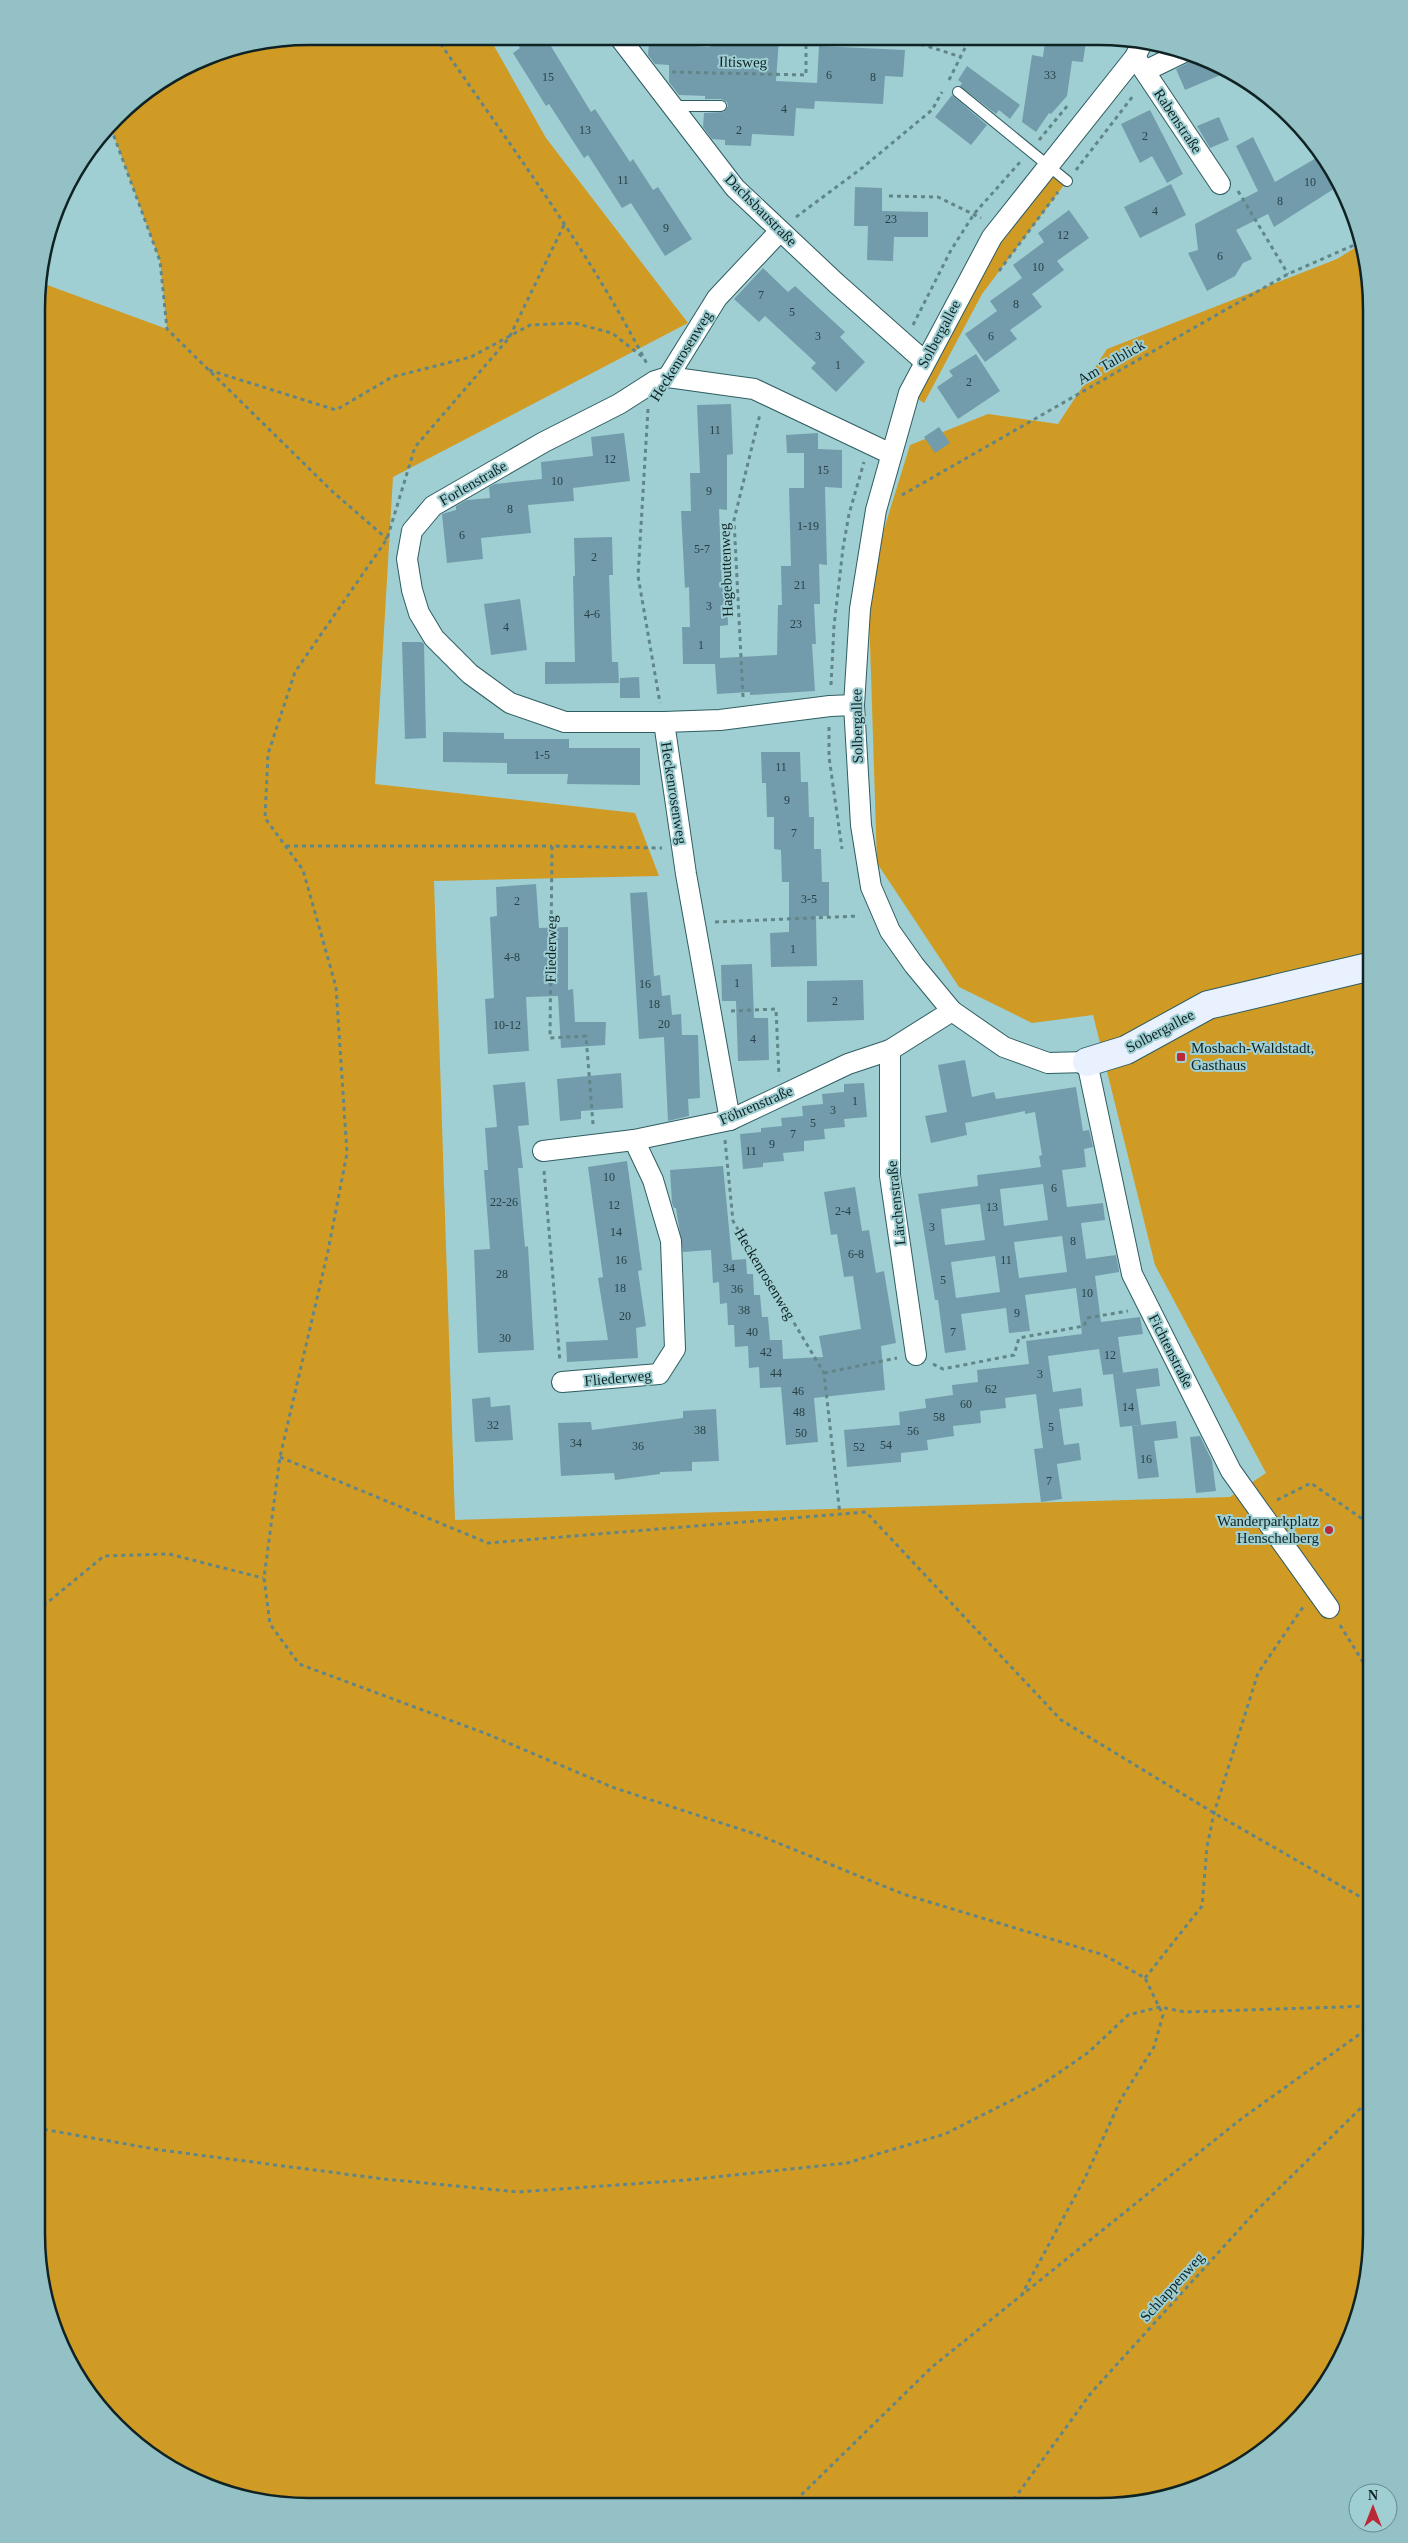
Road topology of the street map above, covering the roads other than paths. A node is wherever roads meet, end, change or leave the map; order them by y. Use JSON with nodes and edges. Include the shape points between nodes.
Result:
{"nodes":[{"id":1,"x":626,"y":45,"type":"edge"},
{"id":2,"x":1166,"y":54,"type":"edge"},
{"id":3,"x":1141,"y":56,"type":"edge"},
{"id":4,"x":958,"y":92,"type":"dead end"},
{"id":5,"x":671,"y":106,"type":"junction"},
{"id":6,"x":721,"y":106,"type":"dead end"},
{"id":7,"x":1049,"y":165,"type":"junction"},
{"id":8,"x":1067,"y":181,"type":"road end"},
{"id":9,"x":1220,"y":184,"type":"road end"},
{"id":10,"x":780,"y":231,"type":"junction"},
{"id":11,"x":924,"y":361,"type":"junction"},
{"id":12,"x":662,"y":379,"type":"junction"},
{"id":13,"x":890,"y":454,"type":"junction"},
{"id":14,"x":854,"y":705,"type":"junction"},
{"id":15,"x":664,"y":722,"type":"junction"},
{"id":16,"x":1363,"y":968,"type":"edge"},
{"id":17,"x":952,"y":1011,"type":"junction"},
{"id":18,"x":890,"y":1050,"type":"junction"},
{"id":19,"x":1087,"y":1062,"type":"junction"},
{"id":20,"x":730,"y":1120,"type":"junction"},
{"id":21,"x":634,"y":1140,"type":"junction"},
{"id":22,"x":543,"y":1151,"type":"road end"},
{"id":23,"x":916,"y":1355,"type":"road end"},
{"id":24,"x":562,"y":1382,"type":"road end"},
{"id":25,"x":1329,"y":1608,"type":"road end"}],
"edges":[{"from":1,"to":5,"type":"street","name":"Dachsbaustraße"},
{"from":2,"to":3,"type":"street"},
{"from":3,"to":7,"type":"street","name":"Solbergallee"},
{"from":3,"to":9,"type":"street","name":"Rabenstraße"},
{"from":4,"to":7,"type":"lane"},
{"from":5,"to":6,"type":"lane"},
{"from":5,"to":10,"type":"street","name":"Dachsbaustraße","via":[[735,188]]},
{"from":7,"to":8,"type":"lane"},
{"from":7,"to":11,"type":"street","name":"Solbergallee","via":[[999,228]]},
{"from":10,"to":11,"type":"street","name":"Dachsbaustraße"},
{"from":10,"to":12,"type":"street","name":"Heckenrosenweg","via":[[718,298]]},
{"from":11,"to":13,"type":"street","name":"Solbergallee","via":[[909,393]]},
{"from":12,"to":13,"type":"street","via":[[754,389]]},
{"from":12,"to":15,"type":"street","name":"Forlenstraße","via":[[433,506],[412,531],[407,559],[419,613],[434,638],[470,674],[510,703],[565,722]]},
{"from":13,"to":14,"type":"street","name":"Solbergallee","via":[[876,510],[860,609]]},
{"from":14,"to":15,"type":"street","name":"Forlenstraße","via":[[744,718]]},
{"from":14,"to":17,"type":"street","name":"Solbergallee","via":[[861,825],[871,887],[890,931]]},
{"from":15,"to":20,"type":"street","name":"Heckenrosenweg","via":[[682,848]]},
{"from":16,"to":19,"type":"street","name":"Solbergallee","via":[[1208,1005],[1126,1050]]},
{"from":17,"to":18,"type":"street","name":"Föhrenstraße"},
{"from":17,"to":19,"type":"street","name":"Solbergallee","via":[[1004,1048],[1048,1063]]},
{"from":18,"to":20,"type":"street","name":"Föhrenstraße","via":[[848,1064]]},
{"from":18,"to":23,"type":"street","name":"Lärchenstraße","via":[[890,1176]]},
{"from":19,"to":25,"type":"street","name":"Fichtenstraße","via":[[1132,1274],[1231,1471]]},
{"from":20,"to":21,"type":"street","name":"Föhrenstraße"},
{"from":21,"to":22,"type":"street","name":"Föhrenstraße"},
{"from":21,"to":24,"type":"street","name":"Fliederweg","via":[[653,1180],[671,1241],[676,1349],[659,1374]]}]}
